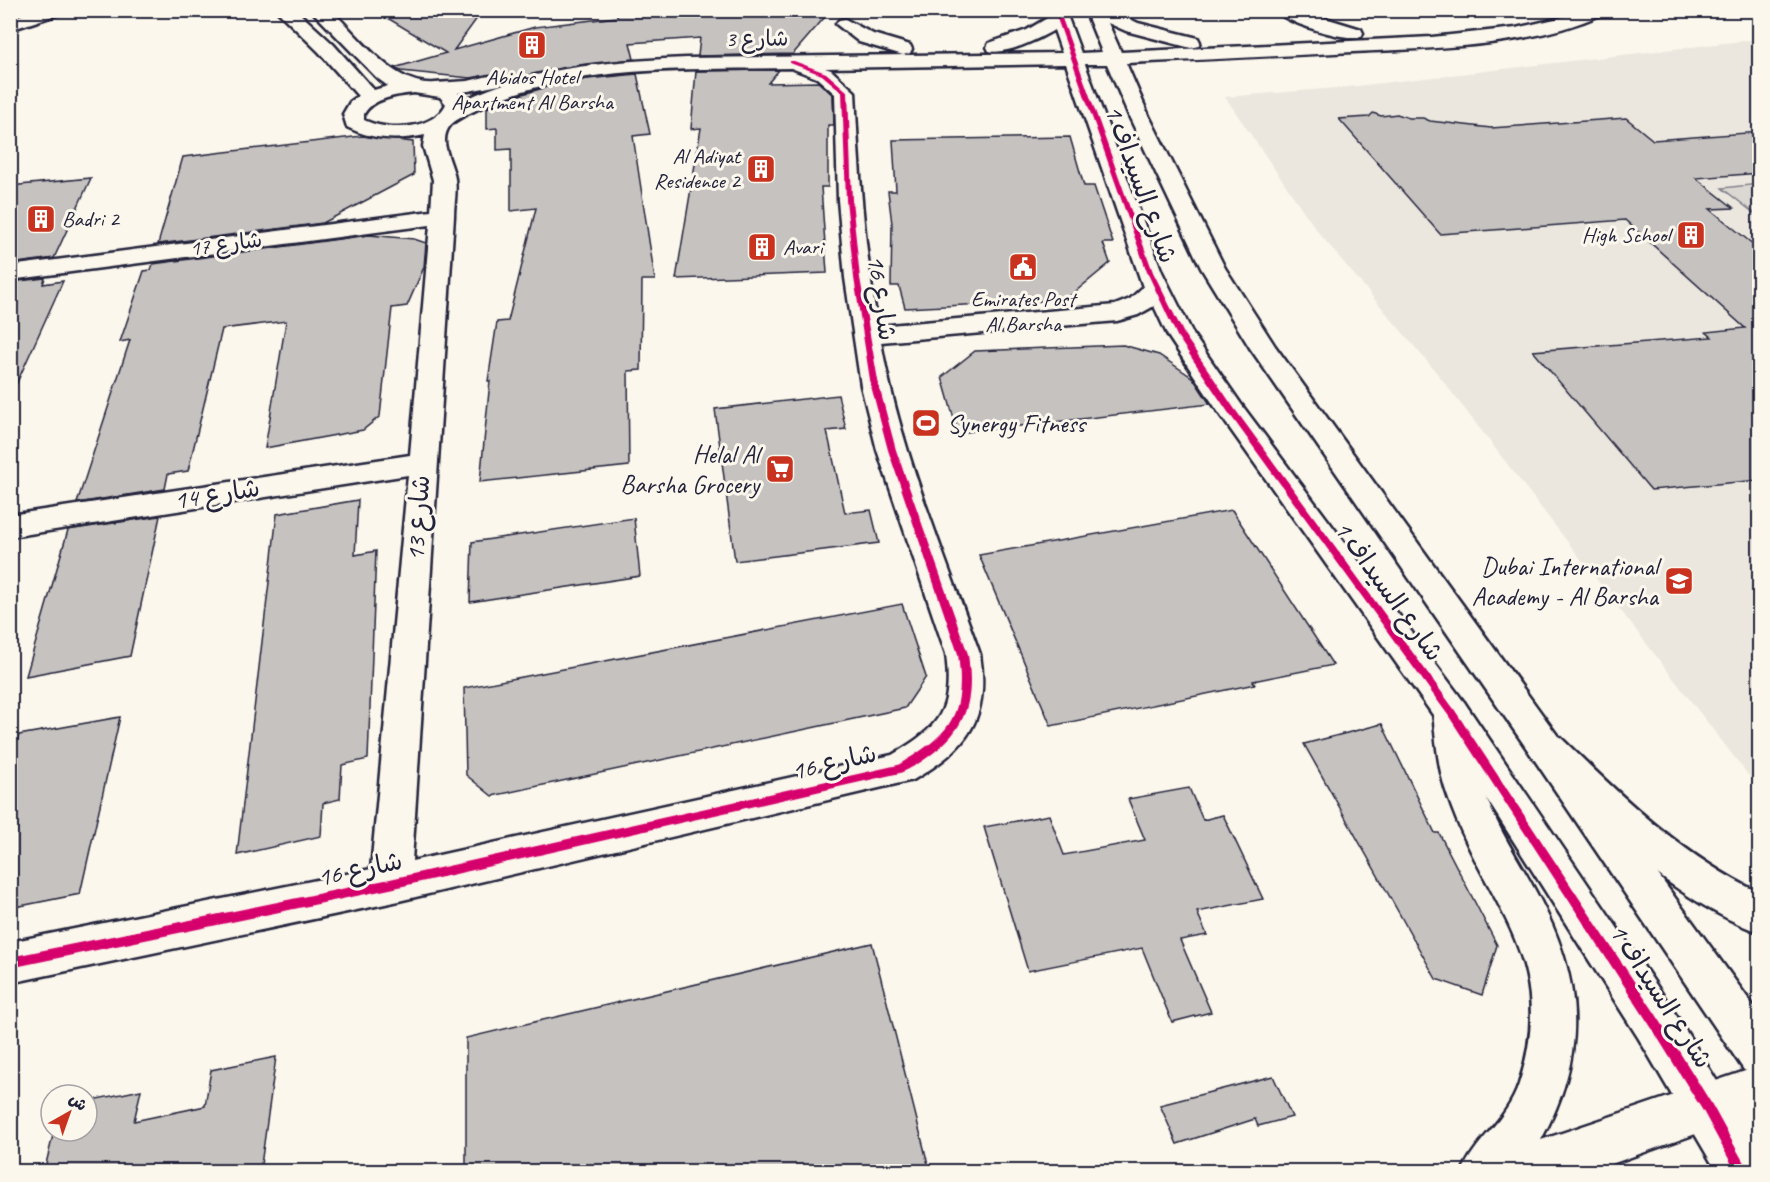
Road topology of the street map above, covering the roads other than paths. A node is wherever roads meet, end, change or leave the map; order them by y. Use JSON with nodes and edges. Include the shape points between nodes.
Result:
{"nodes":[{"id":1,"x":53,"y":10,"type":"edge"},
{"id":2,"x":285,"y":10,"type":"edge"},
{"id":3,"x":320,"y":10,"type":"edge"},
{"id":4,"x":1075,"y":10,"type":"edge"},
{"id":5,"x":1095,"y":10,"type":"edge"},
{"id":6,"x":1284,"y":10,"type":"edge"},
{"id":7,"x":1536,"y":10,"type":"edge"},
{"id":8,"x":1597,"y":10,"type":"edge"},
{"id":9,"x":1057,"y":15,"type":"edge"},
{"id":10,"x":845,"y":17,"type":"edge"},
{"id":11,"x":10,"y":25,"type":"edge"},
{"id":12,"x":1354,"y":33,"type":"junction"},
{"id":13,"x":1198,"y":48,"type":"junction"},
{"id":14,"x":1071,"y":52,"type":"junction"},
{"id":15,"x":1104,"y":52,"type":"junction"},
{"id":16,"x":999,"y":53,"type":"junction"},
{"id":17,"x":898,"y":55,"type":"junction"},
{"id":18,"x":794,"y":56,"type":"junction"},
{"id":19,"x":414,"y":87,"type":"junction"},
{"id":20,"x":436,"y":89,"type":"junction"},
{"id":21,"x":1084,"y":89,"type":"junction"},
{"id":22,"x":844,"y":92,"type":"junction"},
{"id":23,"x":370,"y":98,"type":"junction"},
{"id":24,"x":446,"y":119,"type":"junction"},
{"id":25,"x":1145,"y":128,"type":"junction"},
{"id":26,"x":399,"y":133,"type":"junction"},
{"id":27,"x":437,"y":154,"type":"junction"},
{"id":28,"x":442,"y":216,"type":"junction"},
{"id":29,"x":10,"y":273,"type":"edge"},
{"id":30,"x":1156,"y":287,"type":"junction"},
{"id":31,"x":1096,"y":316,"type":"junction"},
{"id":32,"x":866,"y":335,"type":"junction"},
{"id":33,"x":1181,"y":336,"type":"junction"},
{"id":34,"x":423,"y":463,"type":"junction"},
{"id":35,"x":10,"y":526,"type":"edge"},
{"id":36,"x":1451,"y":712,"type":"junction"},
{"id":37,"x":1547,"y":748,"type":"junction"},
{"id":38,"x":390,"y":884,"type":"junction"},
{"id":39,"x":1760,"y":914,"type":"edge"},
{"id":40,"x":10,"y":963,"type":"edge"},
{"id":41,"x":1760,"y":1054,"type":"edge"},
{"id":42,"x":1760,"y":1089,"type":"edge"},
{"id":43,"x":1707,"y":1107,"type":"junction"},
{"id":44,"x":1748,"y":1157,"type":"edge"},
{"id":45,"x":1486,"y":1172,"type":"edge"},
{"id":46,"x":1518,"y":1172,"type":"edge"}],
"edges":[{"from":1,"to":11,"type":"street"},
{"from":2,"to":23,"type":"street","via":[[326,48]]},
{"from":3,"to":19,"type":"street","via":[[384,74]]},
{"from":4,"to":15,"type":"street","via":[[1089,39]]},
{"from":5,"to":13,"type":"street","via":[[1132,27]]},
{"from":5,"to":15,"type":"street","name":"شارع السيداف 1"},
{"from":6,"to":12,"type":"street"},
{"from":7,"to":12,"type":"street","via":[[1477,24]]},
{"from":8,"to":13,"type":"street","via":[[1547,27],[1472,40]]},
{"from":9,"to":14,"type":"street","name":"شارع السيداف 1"},
{"from":9,"to":16,"type":"street","via":[[1034,34]]},
{"from":10,"to":17,"type":"street","via":[[866,38]]},
{"from":10,"to":18,"type":"street","via":[[822,39]]},
{"from":12,"to":13,"type":"street"},
{"from":13,"to":15,"type":"street"},
{"from":13,"to":25,"type":"street","via":[[1165,65],[1148,81],[1150,107]]},
{"from":14,"to":15,"type":"street"},
{"from":14,"to":16,"type":"street","name":"شارع 3"},
{"from":14,"to":21,"type":"street","name":"شارع السيداف 1"},
{"from":15,"to":25,"type":"street","name":"شارع السيداف 1"},
{"from":16,"to":17,"type":"street","name":"شارع 3"},
{"from":16,"to":21,"type":"street"},
{"from":17,"to":18,"type":"street","name":"شارع 3"},
{"from":17,"to":22,"type":"street"},
{"from":18,"to":20,"type":"street","name":"شارع 3","via":[[687,52],[627,56],[476,86]]},
{"from":18,"to":22,"type":"street"},
{"from":18,"to":24,"type":"street","name":"شارع 3","via":[[659,64],[556,79],[474,102]]},
{"from":19,"to":20,"type":"street","name":"شارع 3"},
{"from":19,"to":23,"type":"street"},
{"from":20,"to":24,"type":"street","name":"شارع 13","via":[[446,92],[456,103]]},
{"from":21,"to":30,"type":"street","name":"شارع السيداف 1"},
{"from":22,"to":32,"type":"street","name":"شارع 16","via":[[849,200]]},
{"from":23,"to":26,"type":"street","via":[[354,110],[354,123],[371,131]]},
{"from":24,"to":26,"type":"street","name":"شارع 3"},
{"from":24,"to":27,"type":"street","name":"شارع 13","via":[[435,137]]},
{"from":25,"to":37,"type":"street","name":"شارع السيداف 1","via":[[1214,268],[1263,348]]},
{"from":26,"to":27,"type":"street"},
{"from":27,"to":28,"type":"street","name":"شارع 13","via":[[444,180]]},
{"from":28,"to":29,"type":"street","name":"شارع 17"},
{"from":28,"to":34,"type":"street","name":"شارع 13"},
{"from":30,"to":31,"type":"street","via":[[1136,307]]},
{"from":30,"to":33,"type":"street","name":"شارع السيداف 1"},
{"from":31,"to":32,"type":"street"},
{"from":31,"to":33,"type":"street"},
{"from":32,"to":38,"type":"street","name":"شارع 16","via":[[892,450],[963,654],[968,680],[964,706],[951,731],[929,753],[900,769]]},
{"from":33,"to":36,"type":"street","name":"شارع السيداف 1"},
{"from":34,"to":35,"type":"street","name":"شارع 14"},
{"from":34,"to":38,"type":"street","name":"شارع 13"},
{"from":36,"to":43,"type":"street","name":"شارع السيداف 1"},
{"from":36,"to":45,"type":"street","via":[[1462,782],[1472,810],[1532,924],[1552,990],[1550,1062],[1537,1099],[1520,1134]]},
{"from":37,"to":39,"type":"street","via":[[1651,849],[1720,895]]},
{"from":37,"to":41,"type":"street","name":"شارع السيداف 1"},
{"from":38,"to":40,"type":"street","name":"شارع 16"},
{"from":42,"to":43,"type":"street"},
{"from":43,"to":44,"type":"street","name":"شارع السيداف 1"},
{"from":43,"to":46,"type":"street"}]}
